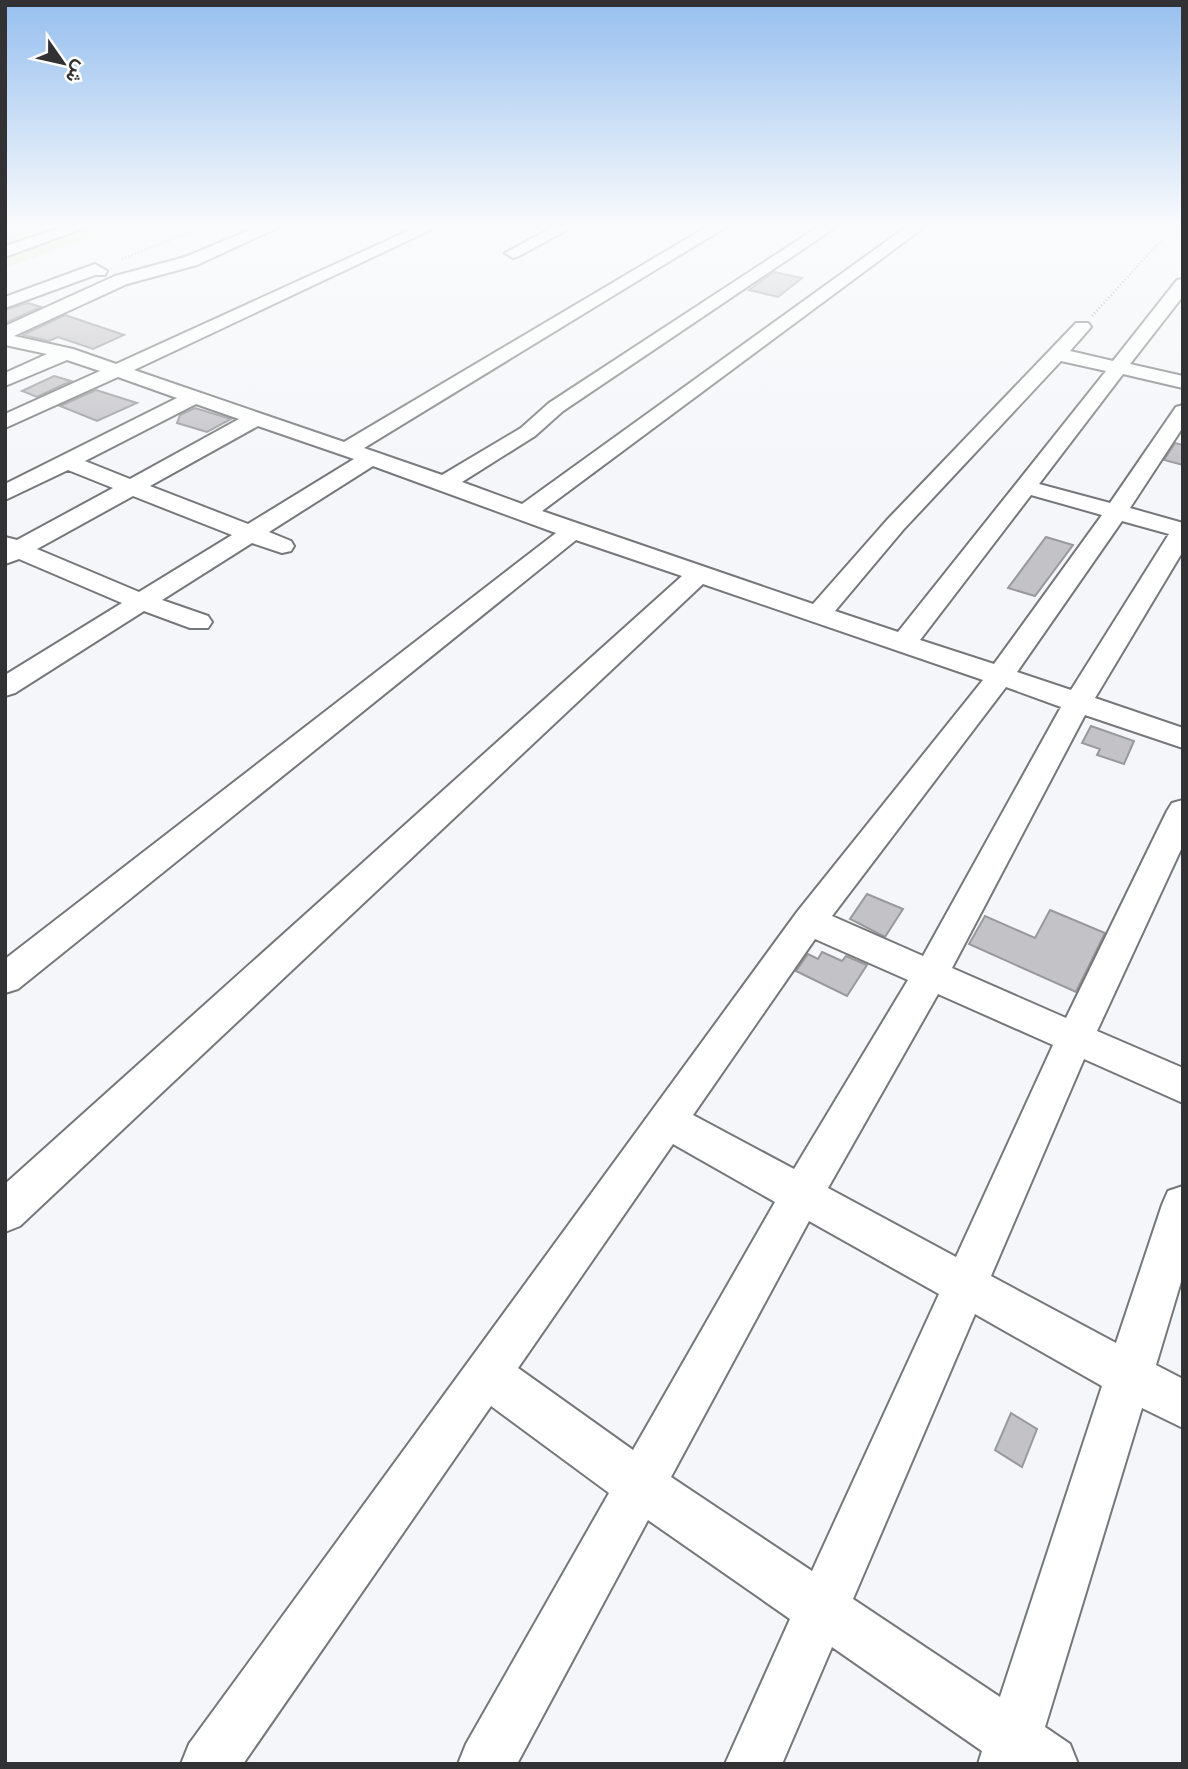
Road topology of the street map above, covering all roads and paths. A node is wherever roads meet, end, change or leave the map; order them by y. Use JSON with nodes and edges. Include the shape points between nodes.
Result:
{"nodes":[{"id":1,"x":61,"y":308,"type":"edge"},
{"id":2,"x":253,"y":308,"type":"edge"},
{"id":3,"x":583,"y":308,"type":"edge"},
{"id":4,"x":706,"y":308,"type":"edge"},
{"id":5,"x":806,"y":308,"type":"edge"},
{"id":6,"x":1100,"y":308,"type":"edge"},
{"id":7,"x":1155,"y":308,"type":"edge"},
{"id":8,"x":1082,"y":327,"type":"joint"},
{"id":9,"x":5,"y":333,"type":"edge"},
{"id":10,"x":5,"y":339,"type":"edge"},
{"id":11,"x":66,"y":353,"type":"junction"},
{"id":12,"x":1057,"y":354,"type":"junction"},
{"id":13,"x":1118,"y":367,"type":"junction"},
{"id":14,"x":117,"y":370,"type":"junction"},
{"id":15,"x":5,"y":380,"type":"edge"},
{"id":16,"x":1183,"y":382,"type":"edge"},
{"id":17,"x":195,"y":397,"type":"junction"},
{"id":18,"x":1183,"y":411,"type":"edge"},
{"id":19,"x":257,"y":418,"type":"junction"},
{"id":20,"x":5,"y":422,"type":"edge"},
{"id":21,"x":346,"y":449,"type":"junction"},
{"id":22,"x":371,"y":458,"type":"junction"},
{"id":23,"x":67,"y":462,"type":"junction"},
{"id":24,"x":444,"y":483,"type":"junction"},
{"id":25,"x":1026,"y":487,"type":"junction"},
{"id":26,"x":131,"y":489,"type":"junction"},
{"id":27,"x":5,"y":493,"type":"edge"},
{"id":28,"x":1115,"y":511,"type":"junction"},
{"id":29,"x":525,"y":513,"type":"junction"},
{"id":30,"x":573,"y":531,"type":"junction"},
{"id":31,"x":1183,"y":531,"type":"edge"},
{"id":32,"x":250,"y":534,"type":"junction"},
{"id":33,"x":282,"y":546,"type":"dead end"},
{"id":34,"x":10,"y":550,"type":"edge"},
{"id":35,"x":699,"y":573,"type":"junction"},
{"id":36,"x":142,"y":602,"type":"junction"},
{"id":37,"x":819,"y":613,"type":"junction"},
{"id":38,"x":199,"y":622,"type":"dead end"},
{"id":39,"x":904,"y":643,"type":"junction"},
{"id":40,"x":1000,"y":676,"type":"junction"},
{"id":41,"x":5,"y":687,"type":"edge"},
{"id":42,"x":1078,"y":702,"type":"junction"},
{"id":43,"x":1183,"y":738,"type":"edge"},
{"id":44,"x":1183,"y":811,"type":"edge"},
{"id":45,"x":809,"y":921,"type":"junction"},
{"id":46,"x":931,"y":974,"type":"junction"},
{"id":47,"x":5,"y":979,"type":"edge"},
{"id":48,"x":1075,"y":1037,"type":"junction"},
{"id":49,"x":1183,"y":1086,"type":"edge"},
{"id":50,"x":667,"y":1121,"type":"junction"},
{"id":51,"x":801,"y":1195,"type":"junction"},
{"id":52,"x":1183,"y":1205,"type":"edge"},
{"id":53,"x":5,"y":1212,"type":"edge"},
{"id":54,"x":966,"y":1286,"type":"junction"},
{"id":55,"x":488,"y":1375,"type":"junction"},
{"id":56,"x":1130,"y":1376,"type":"junction"},
{"id":57,"x":1183,"y":1405,"type":"edge"},
{"id":58,"x":641,"y":1486,"type":"junction"},
{"id":59,"x":822,"y":1609,"type":"junction"},
{"id":60,"x":1023,"y":1756,"type":"edge"},
{"id":61,"x":209,"y":1764,"type":"edge"},
{"id":62,"x":486,"y":1764,"type":"edge"},
{"id":63,"x":754,"y":1764,"type":"edge"}],
"edges":[{"from":1,"to":9,"type":"street"},
{"from":2,"to":14,"type":"street"},
{"from":3,"to":21,"type":"street"},
{"from":4,"to":24,"type":"street","via":[[556,407],[528,432]]},
{"from":5,"to":29,"type":"street"},
{"from":6,"to":8,"type":"path"},
{"from":7,"to":13,"type":"street"},
{"from":8,"to":12,"type":"street"},
{"from":10,"to":11,"type":"street"},
{"from":11,"to":14,"type":"street"},
{"from":11,"to":15,"type":"street"},
{"from":12,"to":13,"type":"street"},
{"from":12,"to":37,"type":"street","via":[[895,525]]},
{"from":13,"to":16,"type":"street"},
{"from":13,"to":25,"type":"street"},
{"from":14,"to":17,"type":"street"},
{"from":14,"to":20,"type":"street"},
{"from":17,"to":19,"type":"street"},
{"from":17,"to":23,"type":"street"},
{"from":18,"to":28,"type":"street"},
{"from":19,"to":21,"type":"street"},
{"from":19,"to":26,"type":"street"},
{"from":21,"to":22,"type":"street"},
{"from":22,"to":24,"type":"street"},
{"from":22,"to":32,"type":"street"},
{"from":23,"to":26,"type":"street"},
{"from":23,"to":27,"type":"street"},
{"from":24,"to":29,"type":"street"},
{"from":25,"to":28,"type":"street"},
{"from":25,"to":39,"type":"street"},
{"from":26,"to":32,"type":"street"},
{"from":26,"to":34,"type":"street"},
{"from":28,"to":31,"type":"street"},
{"from":28,"to":40,"type":"street"},
{"from":29,"to":30,"type":"street"},
{"from":30,"to":35,"type":"street"},
{"from":30,"to":47,"type":"street"},
{"from":31,"to":42,"type":"street"},
{"from":32,"to":33,"type":"street"},
{"from":32,"to":36,"type":"street"},
{"from":34,"to":36,"type":"street"},
{"from":35,"to":37,"type":"street"},
{"from":35,"to":53,"type":"street"},
{"from":36,"to":38,"type":"street"},
{"from":36,"to":41,"type":"street"},
{"from":37,"to":39,"type":"street"},
{"from":39,"to":40,"type":"street"},
{"from":40,"to":42,"type":"street"},
{"from":40,"to":45,"type":"street"},
{"from":42,"to":43,"type":"street"},
{"from":42,"to":46,"type":"street"},
{"from":44,"to":48,"type":"street"},
{"from":45,"to":46,"type":"street"},
{"from":45,"to":50,"type":"street"},
{"from":46,"to":48,"type":"street"},
{"from":46,"to":51,"type":"street"},
{"from":48,"to":49,"type":"street"},
{"from":48,"to":54,"type":"street"},
{"from":50,"to":51,"type":"street"},
{"from":50,"to":55,"type":"street"},
{"from":51,"to":54,"type":"street"},
{"from":51,"to":58,"type":"street"},
{"from":52,"to":56,"type":"street"},
{"from":54,"to":56,"type":"street"},
{"from":54,"to":59,"type":"street"},
{"from":55,"to":58,"type":"street"},
{"from":55,"to":61,"type":"street"},
{"from":56,"to":57,"type":"street"},
{"from":56,"to":60,"type":"street"},
{"from":58,"to":59,"type":"street"},
{"from":58,"to":62,"type":"street"},
{"from":59,"to":60,"type":"street"},
{"from":59,"to":63,"type":"street"}]}
